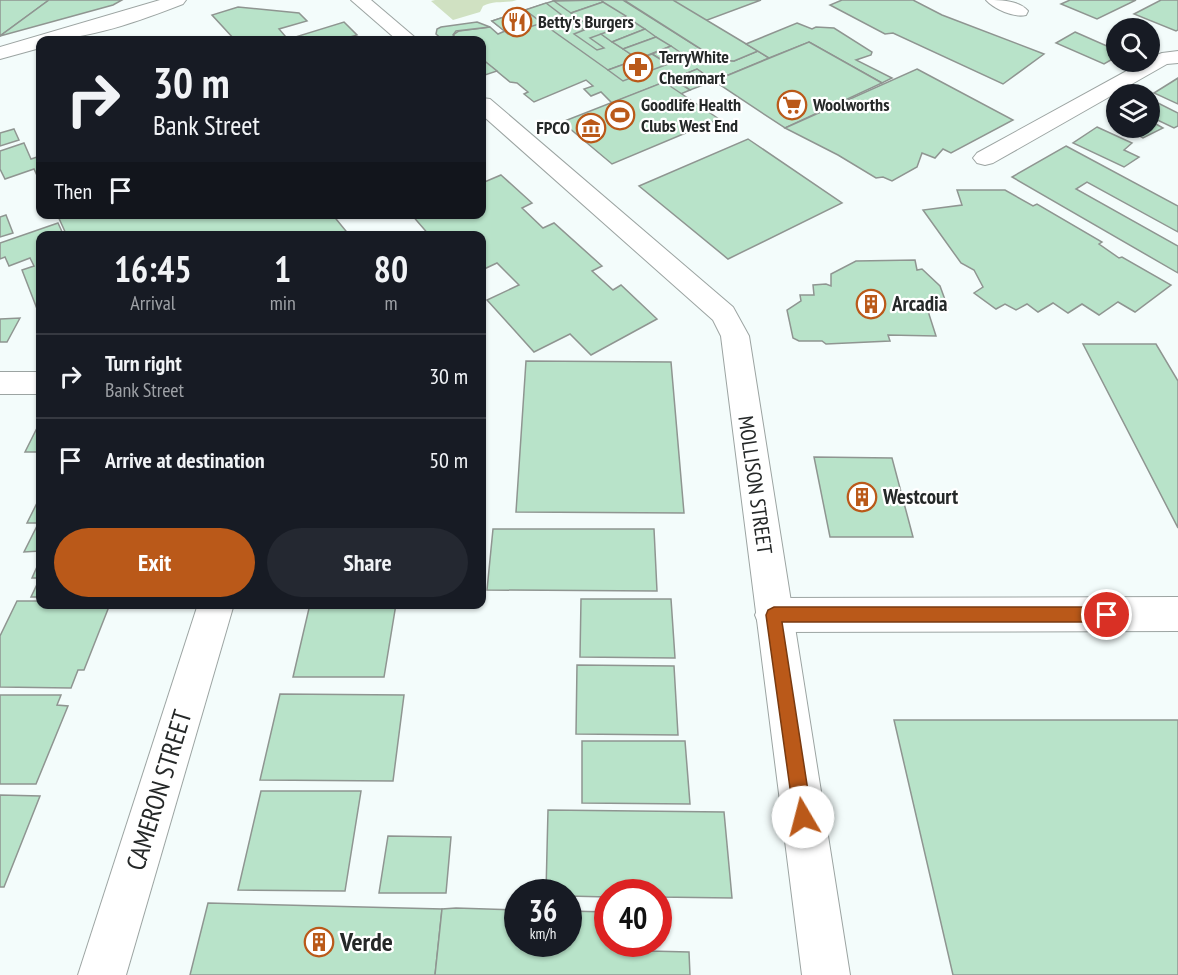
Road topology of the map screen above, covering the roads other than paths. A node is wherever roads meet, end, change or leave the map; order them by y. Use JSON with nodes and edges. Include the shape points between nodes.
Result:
{"nodes":[{"id":1,"x":147,"y":0,"type":"edge"},
{"id":2,"x":177,"y":0,"type":"edge"},
{"id":3,"x":360,"y":0,"type":"edge"},
{"id":4,"x":994,"y":0,"type":"edge"},
{"id":5,"x":1019,"y":11,"type":"dead end"},
{"id":6,"x":96,"y":26,"type":"junction"},
{"id":7,"x":60,"y":36,"type":"edge"},
{"id":8,"x":403,"y":36,"type":"edge"},
{"id":9,"x":36,"y":43,"type":"edge"},
{"id":10,"x":0,"y":53,"type":"edge"},
{"id":11,"x":1178,"y":57,"type":"edge"},
{"id":12,"x":486,"y":107,"type":"edge"},
{"id":13,"x":985,"y":158,"type":"dead end"},
{"id":14,"x":0,"y":383,"type":"edge"},
{"id":15,"x":36,"y":383,"type":"edge"},
{"id":16,"x":214,"y":609,"type":"edge"},
{"id":17,"x":1178,"y":614,"type":"edge"},
{"id":18,"x":774,"y":615,"type":"junction"},
{"id":19,"x":102,"y":975,"type":"edge"},
{"id":20,"x":826,"y":975,"type":"edge"}],
"edges":[{"from":1,"to":6,"type":"street"},
{"from":2,"to":6,"type":"street"},
{"from":3,"to":8,"type":"street"},
{"from":4,"to":5,"type":"street"},
{"from":6,"to":7,"type":"street"},
{"from":9,"to":10,"type":"street"},
{"from":11,"to":13,"type":"street","via":[[1162,58]]},
{"from":12,"to":18,"type":"street","name":"MOLLISON STREET","via":[[723,314],[735,336]]},
{"from":14,"to":15,"type":"street"},
{"from":16,"to":19,"type":"street","name":"CAMERON STREET"},
{"from":17,"to":18,"type":"street"},
{"from":18,"to":20,"type":"street","name":"MOLLISON STREET"}]}
